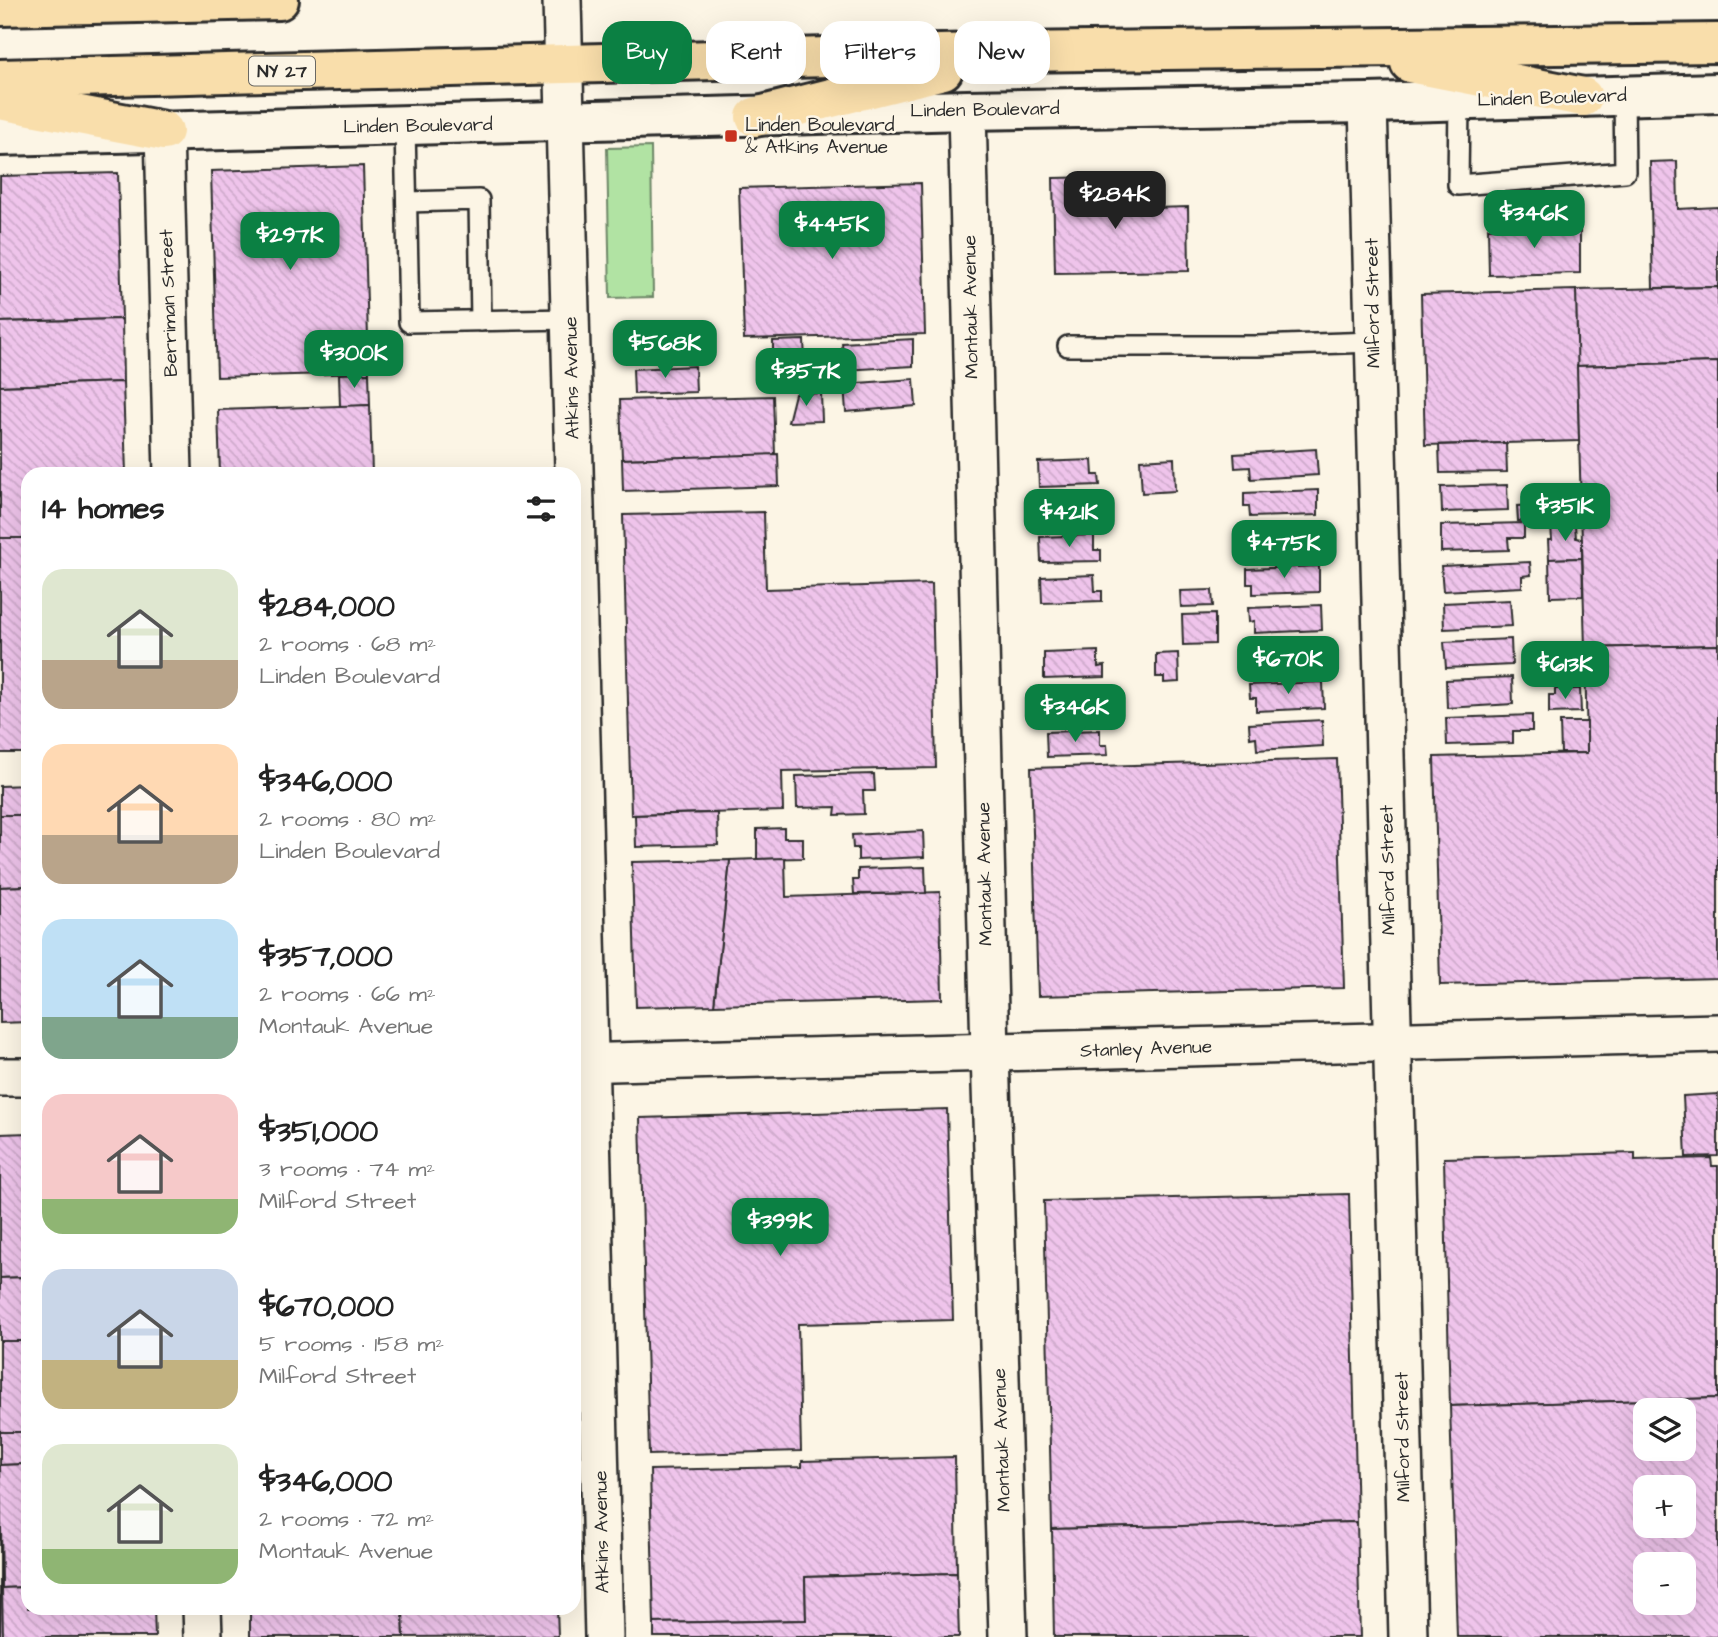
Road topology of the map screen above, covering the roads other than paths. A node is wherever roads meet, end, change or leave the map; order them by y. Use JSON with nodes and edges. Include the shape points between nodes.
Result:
{"nodes":[{"id":1,"x":279,"y":0,"type":"edge"},
{"id":2,"x":562,"y":0,"type":"edge"},
{"id":3,"x":190,"y":1,"type":"edge"},
{"id":4,"x":0,"y":6,"type":"edge"},
{"id":5,"x":1718,"y":43,"type":"edge"},
{"id":6,"x":1336,"y":47,"type":"junction"},
{"id":7,"x":1050,"y":51,"type":"edge"},
{"id":8,"x":954,"y":54,"type":"edge"},
{"id":9,"x":564,"y":64,"type":"junction"},
{"id":10,"x":954,"y":67,"type":"edge"},
{"id":11,"x":0,"y":79,"type":"edge"},
{"id":12,"x":1718,"y":93,"type":"edge"},
{"id":13,"x":1624,"y":96,"type":"junction"},
{"id":14,"x":1583,"y":97,"type":"junction"},
{"id":15,"x":0,"y":100,"type":"edge"},
{"id":16,"x":1459,"y":101,"type":"junction"},
{"id":17,"x":1368,"y":103,"type":"junction"},
{"id":18,"x":967,"y":110,"type":"junction"},
{"id":19,"x":755,"y":117,"type":"junction"},
{"id":20,"x":565,"y":123,"type":"junction"},
{"id":21,"x":405,"y":126,"type":"junction"},
{"id":22,"x":164,"y":131,"type":"junction"},
{"id":23,"x":0,"y":136,"type":"edge"},
{"id":24,"x":407,"y":202,"type":"junction"},
{"id":25,"x":571,"y":319,"type":"junction"},
{"id":26,"x":481,"y":321,"type":"junction"},
{"id":27,"x":1374,"y":342,"type":"junction"},
{"id":28,"x":1068,"y":346,"type":"dead end"},
{"id":29,"x":173,"y":467,"type":"edge"},
{"id":30,"x":573,"y":467,"type":"edge"},
{"id":31,"x":581,"y":995,"type":"edge"},
{"id":32,"x":1718,"y":1033,"type":"edge"},
{"id":33,"x":1392,"y":1042,"type":"junction"},
{"id":34,"x":990,"y":1053,"type":"junction"},
{"id":35,"x":582,"y":1063,"type":"edge"},
{"id":36,"x":0,"y":1077,"type":"edge"},
{"id":37,"x":21,"y":1077,"type":"edge"},
{"id":38,"x":202,"y":1615,"type":"edge"},
{"id":39,"x":203,"y":1637,"type":"edge"},
{"id":40,"x":604,"y":1637,"type":"edge"},
{"id":41,"x":1008,"y":1637,"type":"edge"},
{"id":42,"x":1408,"y":1637,"type":"edge"}],
"edges":[{"from":1,"to":3,"type":"highway"},
{"from":2,"to":9,"type":"street","name":"Atkins Avenue"},
{"from":3,"to":4,"type":"highway"},
{"from":5,"to":6,"type":"highway","number":"NY 27"},
{"from":6,"to":7,"type":"highway","number":"NY 27"},
{"from":6,"to":14,"type":"highway"},
{"from":8,"to":9,"type":"highway","number":"NY 27"},
{"from":9,"to":11,"type":"highway","number":"NY 27"},
{"from":9,"to":20,"type":"street","name":"Atkins Avenue"},
{"from":10,"to":19,"type":"highway"},
{"from":12,"to":13,"type":"street","name":"Linden Boulevard"},
{"from":13,"to":14,"type":"street","name":"Linden Boulevard"},
{"from":13,"to":16,"type":"lane","via":[[1625,172],[1458,185]]},
{"from":14,"to":16,"type":"street","name":"Linden Boulevard"},
{"from":15,"to":22,"type":"highway"},
{"from":16,"to":17,"type":"street","name":"Linden Boulevard"},
{"from":17,"to":18,"type":"street","name":"Linden Boulevard"},
{"from":17,"to":27,"type":"street","name":"Milford Street"},
{"from":18,"to":19,"type":"street","name":"Linden Boulevard"},
{"from":18,"to":34,"type":"street","name":"Montauk Avenue"},
{"from":19,"to":20,"type":"street","name":"Linden Boulevard"},
{"from":20,"to":21,"type":"street","name":"Linden Boulevard"},
{"from":20,"to":25,"type":"street","name":"Atkins Avenue"},
{"from":21,"to":22,"type":"street","name":"Linden Boulevard"},
{"from":21,"to":24,"type":"lane"},
{"from":22,"to":23,"type":"street","name":"Linden Boulevard"},
{"from":22,"to":29,"type":"street","name":"Berriman Street"},
{"from":24,"to":26,"type":"lane","via":[[409,322]]},
{"from":24,"to":26,"type":"lane","via":[[479,200]]},
{"from":25,"to":26,"type":"lane"},
{"from":25,"to":30,"type":"street","name":"Atkins Avenue"},
{"from":27,"to":28,"type":"lane"},
{"from":27,"to":33,"type":"street","name":"Milford Street"},
{"from":31,"to":35,"type":"street","name":"Atkins Avenue"},
{"from":32,"to":33,"type":"street","name":"Stanley Avenue"},
{"from":33,"to":34,"type":"street","name":"Stanley Avenue"},
{"from":33,"to":42,"type":"street","name":"Milford Street"},
{"from":34,"to":35,"type":"street","name":"Stanley Avenue"},
{"from":34,"to":41,"type":"street","name":"Montauk Avenue"},
{"from":35,"to":40,"type":"street","name":"Atkins Avenue"},
{"from":36,"to":37,"type":"street"},
{"from":38,"to":39,"type":"street"}]}
